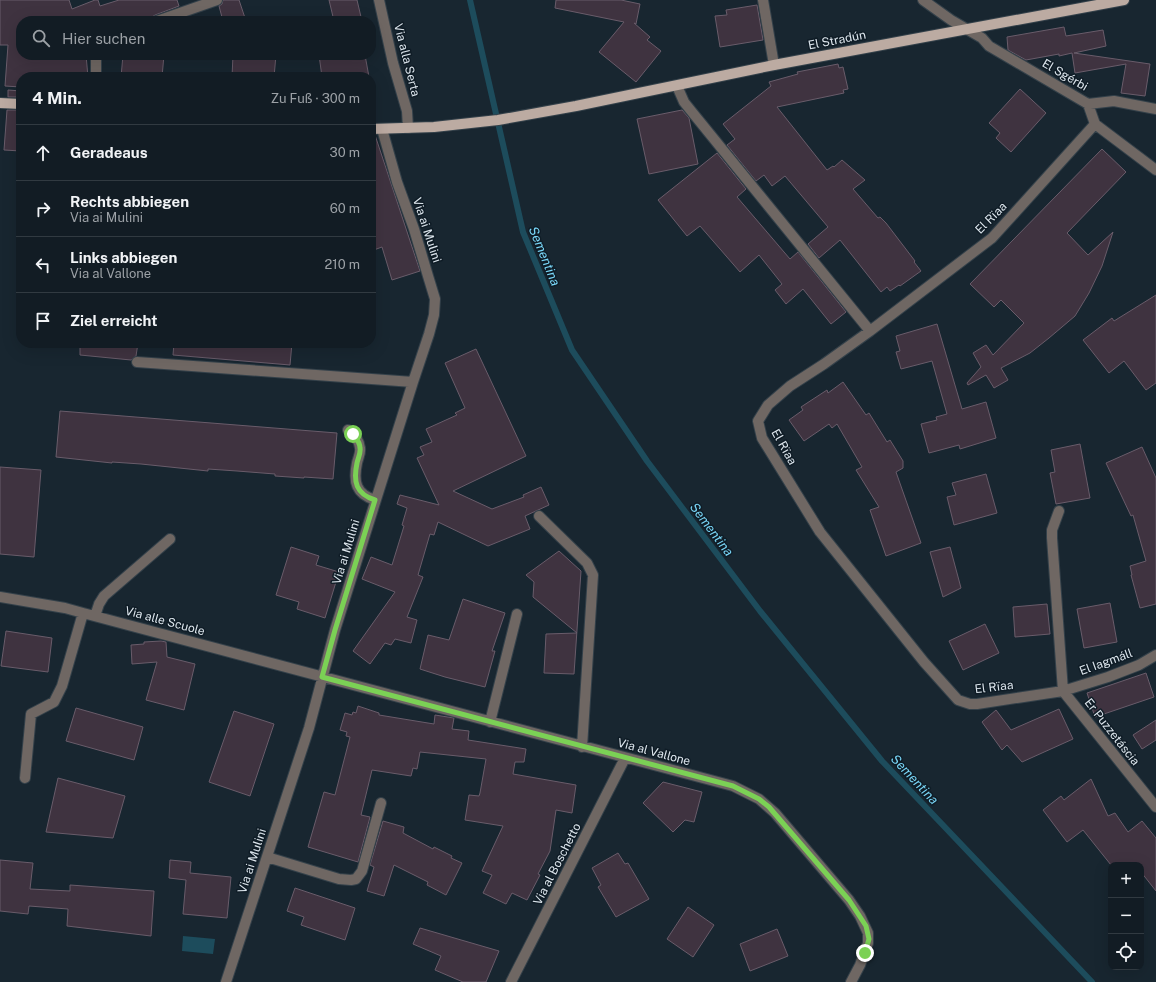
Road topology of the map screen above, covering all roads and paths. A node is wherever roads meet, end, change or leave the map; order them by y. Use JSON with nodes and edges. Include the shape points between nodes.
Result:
{"nodes":[{"id":1,"x":217,"y":0,"type":"edge"},
{"id":2,"x":379,"y":0,"type":"edge"},
{"id":3,"x":763,"y":0,"type":"edge"},
{"id":4,"x":923,"y":0,"type":"edge"},
{"id":5,"x":1124,"y":0,"type":"edge"},
{"id":6,"x":171,"y":16,"type":"edge"},
{"id":7,"x":967,"y":29,"type":"junction"},
{"id":8,"x":96,"y":60,"type":"edge"},
{"id":9,"x":774,"y":65,"type":"junction"},
{"id":10,"x":96,"y":72,"type":"edge"},
{"id":11,"x":677,"y":86,"type":"junction"},
{"id":12,"x":0,"y":103,"type":"edge"},
{"id":13,"x":16,"y":104,"type":"edge"},
{"id":14,"x":1088,"y":104,"type":"junction"},
{"id":15,"x":1156,"y":110,"type":"edge"},
{"id":16,"x":1095,"y":124,"type":"junction"},
{"id":17,"x":408,"y":128,"type":"junction"},
{"id":18,"x":376,"y":129,"type":"edge"},
{"id":19,"x":382,"y":129,"type":"junction"},
{"id":20,"x":1156,"y":170,"type":"edge"},
{"id":21,"x":870,"y":331,"type":"junction"},
{"id":22,"x":137,"y":362,"type":"dead end"},
{"id":23,"x":413,"y":382,"type":"junction"},
{"id":24,"x":348,"y":430,"type":"dead end"},
{"id":25,"x":375,"y":500,"type":"junction"},
{"id":26,"x":1059,"y":511,"type":"dead end"},
{"id":27,"x":539,"y":516,"type":"dead end"},
{"id":28,"x":170,"y":539,"type":"dead end"},
{"id":29,"x":0,"y":597,"type":"edge"},
{"id":30,"x":83,"y":613,"type":"junction"},
{"id":31,"x":517,"y":614,"type":"dead end"},
{"id":32,"x":95,"y":616,"type":"junction"},
{"id":33,"x":1156,"y":655,"type":"edge"},
{"id":34,"x":322,"y":677,"type":"junction"},
{"id":35,"x":1064,"y":691,"type":"junction"},
{"id":36,"x":490,"y":722,"type":"junction"},
{"id":37,"x":582,"y":747,"type":"junction"},
{"id":38,"x":625,"y":758,"type":"junction"},
{"id":39,"x":25,"y":778,"type":"dead end"},
{"id":40,"x":381,"y":803,"type":"dead end"},
{"id":41,"x":1156,"y":807,"type":"edge"},
{"id":42,"x":268,"y":857,"type":"junction"},
{"id":43,"x":852,"y":981,"type":"edge"},
{"id":44,"x":226,"y":982,"type":"edge"},
{"id":45,"x":512,"y":982,"type":"edge"}],
"edges":[{"from":1,"to":6,"type":"street"},
{"from":2,"to":17,"type":"street","name":"Via alla Serta","via":[[407,111]]},
{"from":3,"to":9,"type":"street"},
{"from":4,"to":7,"type":"street","name":"El Sgérbi"},
{"from":5,"to":7,"type":"main road","name":"El Stradún"},
{"from":7,"to":9,"type":"main road","name":"El Stradún"},
{"from":7,"to":14,"type":"street","name":"El Sgérbi","via":[[982,38],[989,46]]},
{"from":8,"to":10,"type":"street"},
{"from":9,"to":11,"type":"main road","name":"El Stradún"},
{"from":11,"to":17,"type":"main road","name":"El Stradún","via":[[498,120]]},
{"from":11,"to":21,"type":"street","via":[[684,102]]},
{"from":12,"to":13,"type":"main road"},
{"from":14,"to":15,"type":"street","via":[[1114,101]]},
{"from":14,"to":16,"type":"street","name":"El Sgérbi"},
{"from":16,"to":20,"type":"street"},
{"from":16,"to":21,"type":"street","name":"El Rïaa","via":[[992,238]]},
{"from":17,"to":19,"type":"main road","name":"El Stradún"},
{"from":18,"to":19,"type":"main road","name":"El Stradún"},
{"from":19,"to":23,"type":"street","name":"Via ai Mulini","via":[[434,299],[434,315]]},
{"from":21,"to":35,"type":"street","name":"El Rïaa","via":[[790,386],[768,405],[758,421],[762,438],[820,532],[924,662],[958,700],[977,704]]},
{"from":22,"to":23,"type":"street"},
{"from":23,"to":25,"type":"street","name":"Via ai Mulini"},
{"from":24,"to":25,"type":"street","via":[[357,439],[360,448],[354,477],[356,484],[364,495]]},
{"from":25,"to":34,"type":"street","name":"Via ai Mulini"},
{"from":26,"to":35,"type":"street","via":[[1052,538]]},
{"from":27,"to":37,"type":"street","via":[[587,563],[593,575]]},
{"from":28,"to":32,"type":"street","via":[[104,596]]},
{"from":29,"to":30,"type":"street","name":"Via alle Scuole"},
{"from":30,"to":32,"type":"street","name":"Via alle Scuole"},
{"from":30,"to":39,"type":"street","via":[[58,695],[54,702],[32,714]]},
{"from":31,"to":36,"type":"street"},
{"from":32,"to":34,"type":"street","name":"Via alle Scuole"},
{"from":33,"to":35,"type":"street","name":"El Iagmáll","via":[[1139,665]]},
{"from":34,"to":36,"type":"street","name":"Via al Vallone"},
{"from":34,"to":42,"type":"street","name":"Via ai Mulini","via":[[310,728]]},
{"from":35,"to":41,"type":"street","name":"Er Puzzetáscia"},
{"from":36,"to":37,"type":"street","name":"Via al Vallone"},
{"from":37,"to":38,"type":"street","name":"Via al Vallone"},
{"from":38,"to":43,"type":"street","name":"Via al Vallone","via":[[733,786],[769,807],[849,900],[866,926],[868,943]]},
{"from":38,"to":45,"type":"street","name":"Via al Boschetto"},
{"from":40,"to":42,"type":"street","via":[[362,871],[356,879],[339,879]]},
{"from":42,"to":44,"type":"street","name":"Via ai Mulini"}]}
